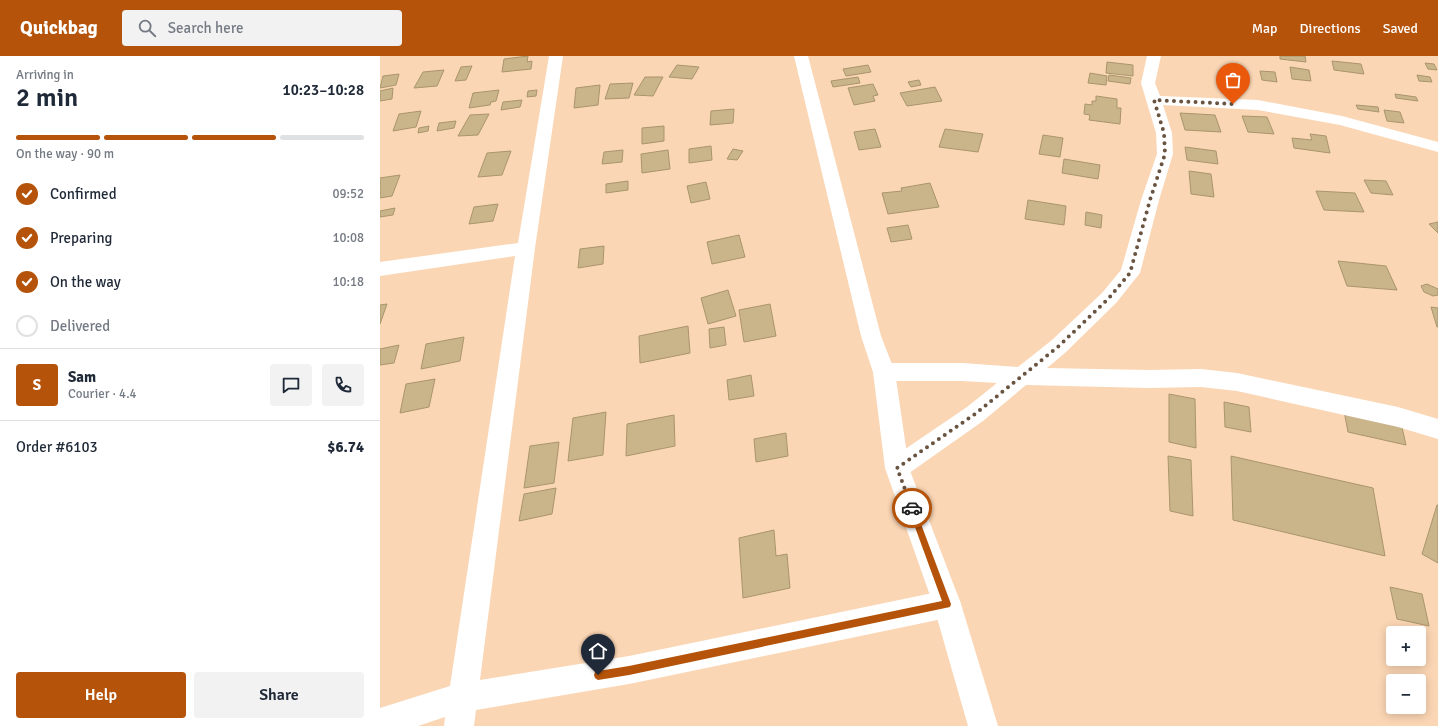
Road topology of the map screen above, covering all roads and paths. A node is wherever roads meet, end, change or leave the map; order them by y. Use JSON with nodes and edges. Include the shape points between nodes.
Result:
{"nodes":[{"id":1,"x":556,"y":56,"type":"edge"},
{"id":2,"x":801,"y":56,"type":"edge"},
{"id":3,"x":1154,"y":56,"type":"edge"},
{"id":4,"x":1154,"y":100,"type":"junction"},
{"id":5,"x":1438,"y":147,"type":"edge"},
{"id":6,"x":526,"y":248,"type":"junction"},
{"id":7,"x":380,"y":269,"type":"edge"},
{"id":8,"x":884,"y":372,"type":"junction"},
{"id":9,"x":1023,"y":376,"type":"junction"},
{"id":10,"x":1438,"y":429,"type":"edge"},
{"id":11,"x":897,"y":468,"type":"junction"},
{"id":12,"x":947,"y":604,"type":"junction"},
{"id":13,"x":462,"y":697,"type":"junction"},
{"id":14,"x":380,"y":723,"type":"edge"},
{"id":15,"x":459,"y":726,"type":"edge"},
{"id":16,"x":983,"y":726,"type":"edge"}],
"edges":[{"from":1,"to":6,"type":"street"},
{"from":2,"to":8,"type":"street","via":[[871,336]]},
{"from":3,"to":4,"type":"street","via":[[1148,83]]},
{"from":4,"to":5,"type":"street","via":[[1258,105],[1342,121]]},
{"from":4,"to":9,"type":"street","via":[[1164,133],[1165,154],[1130,273],[1109,298]]},
{"from":6,"to":7,"type":"street"},
{"from":6,"to":13,"type":"street"},
{"from":8,"to":9,"type":"street","via":[[962,372]]},
{"from":8,"to":11,"type":"street"},
{"from":9,"to":10,"type":"street","via":[[1200,378],[1237,382]]},
{"from":9,"to":11,"type":"street","via":[[975,414]]},
{"from":11,"to":12,"type":"street"},
{"from":12,"to":13,"type":"street","via":[[629,670]]},
{"from":12,"to":16,"type":"street"},
{"from":13,"to":14,"type":"street"},
{"from":13,"to":15,"type":"street"}]}
